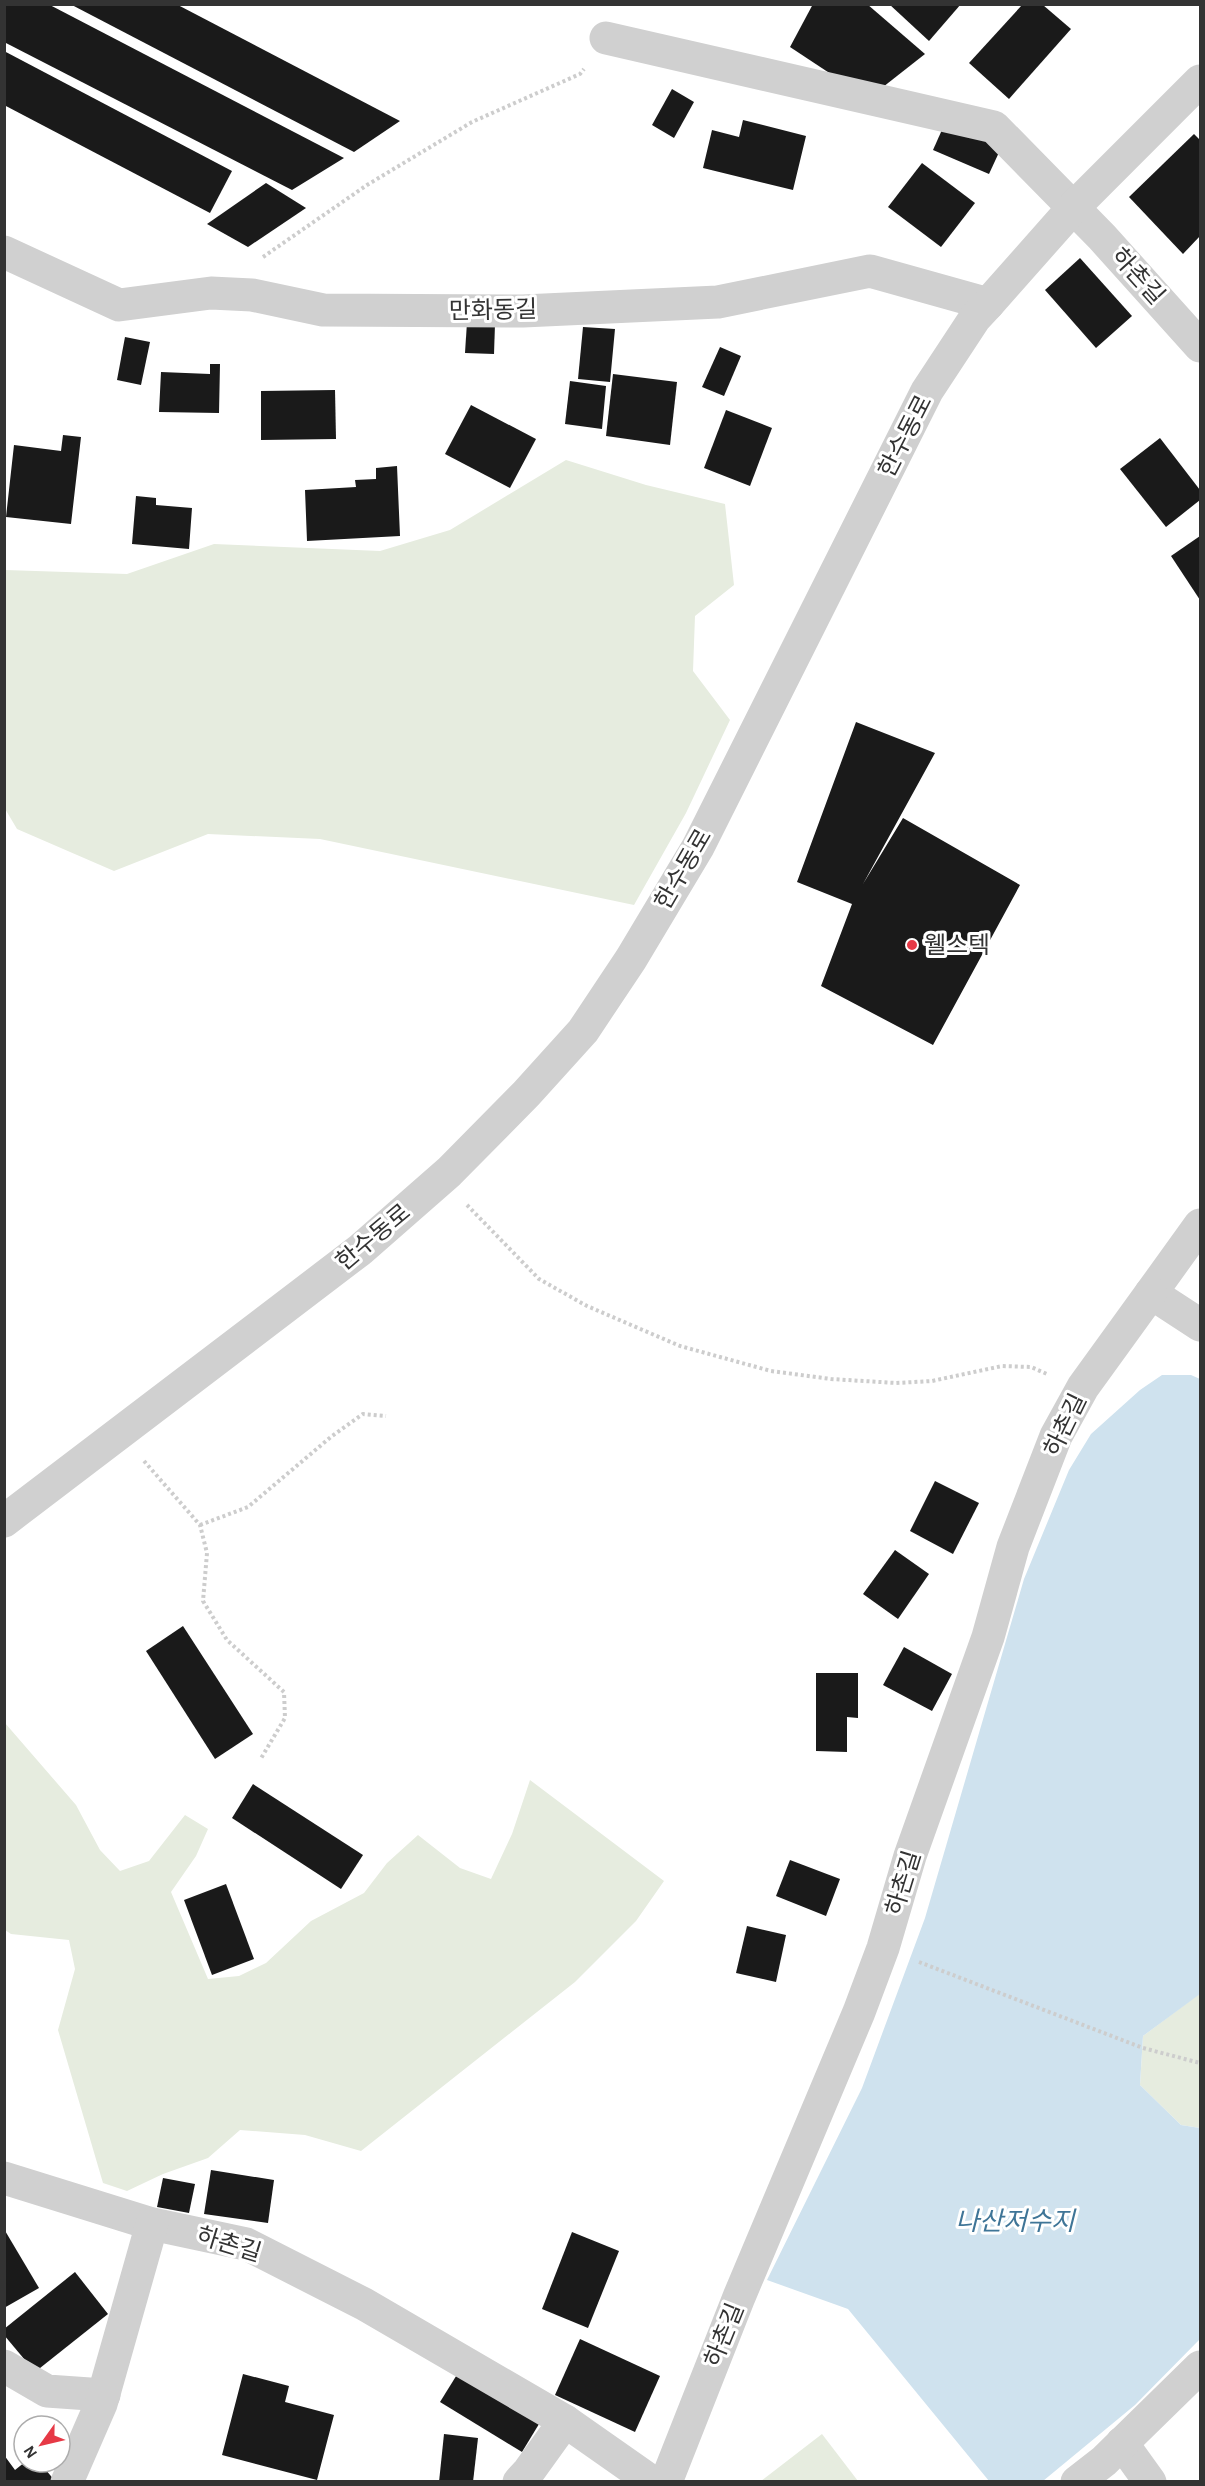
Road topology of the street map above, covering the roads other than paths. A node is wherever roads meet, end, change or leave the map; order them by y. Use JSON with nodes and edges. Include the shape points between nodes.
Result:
{"nodes":[{"id":1,"x":606,"y":38,"type":"road end"},
{"id":2,"x":1200,"y":81,"type":"edge"},
{"id":3,"x":1073,"y":208,"type":"junction"},
{"id":4,"x":4,"y":252,"type":"edge"},
{"id":5,"x":988,"y":304,"type":"junction"},
{"id":6,"x":1200,"y":346,"type":"edge"},
{"id":7,"x":1200,"y":1225,"type":"edge"},
{"id":8,"x":1151,"y":1293,"type":"junction"},
{"id":9,"x":1200,"y":1325,"type":"edge"},
{"id":10,"x":4,"y":1521,"type":"edge"},
{"id":11,"x":4,"y":2178,"type":"edge"},
{"id":12,"x":152,"y":2224,"type":"junction"},
{"id":13,"x":4,"y":2366,"type":"edge"},
{"id":14,"x":1200,"y":2367,"type":"edge"},
{"id":15,"x":104,"y":2395,"type":"junction"},
{"id":16,"x":566,"y":2421,"type":"junction"},
{"id":17,"x":1122,"y":2443,"type":"junction"},
{"id":18,"x":67,"y":2481,"type":"edge"},
{"id":19,"x":519,"y":2481,"type":"edge"},
{"id":20,"x":652,"y":2481,"type":"edge"},
{"id":21,"x":666,"y":2481,"type":"edge"},
{"id":22,"x":1077,"y":2481,"type":"edge"},
{"id":23,"x":1150,"y":2481,"type":"edge"}],
"edges":[{"from":1,"to":3,"type":"street","name":"하촌길","via":[[994,127]]},
{"from":2,"to":3,"type":"street","name":"한수동로"},
{"from":3,"to":5,"type":"street","name":"한수동로"},
{"from":3,"to":6,"type":"street","name":"하촌길"},
{"from":4,"to":5,"type":"street","name":"만화동길","via":[[119,305],[211,293],[252,295],[324,310],[522,311],[718,302],[870,271]]},
{"from":5,"to":10,"type":"street","name":"한수동로","via":[[927,391],[698,847],[583,1031],[442,1178],[360,1250]]},
{"from":7,"to":8,"type":"street","name":"하촌길"},
{"from":8,"to":9,"type":"street"},
{"from":8,"to":21,"type":"street","name":"하촌길","via":[[1077,1396],[1056,1436],[1013,1547],[988,1636],[910,1856],[883,1948]]},
{"from":11,"to":12,"type":"street","name":"하촌길"},
{"from":12,"to":15,"type":"street"},
{"from":12,"to":16,"type":"street","name":"하촌길","via":[[246,2244],[364,2304]]},
{"from":13,"to":15,"type":"street","via":[[47,2391]]},
{"from":14,"to":17,"type":"street"},
{"from":15,"to":18,"type":"street"},
{"from":16,"to":19,"type":"street"},
{"from":16,"to":20,"type":"street","name":"하촌길"},
{"from":17,"to":22,"type":"street"},
{"from":17,"to":23,"type":"street"}]}
